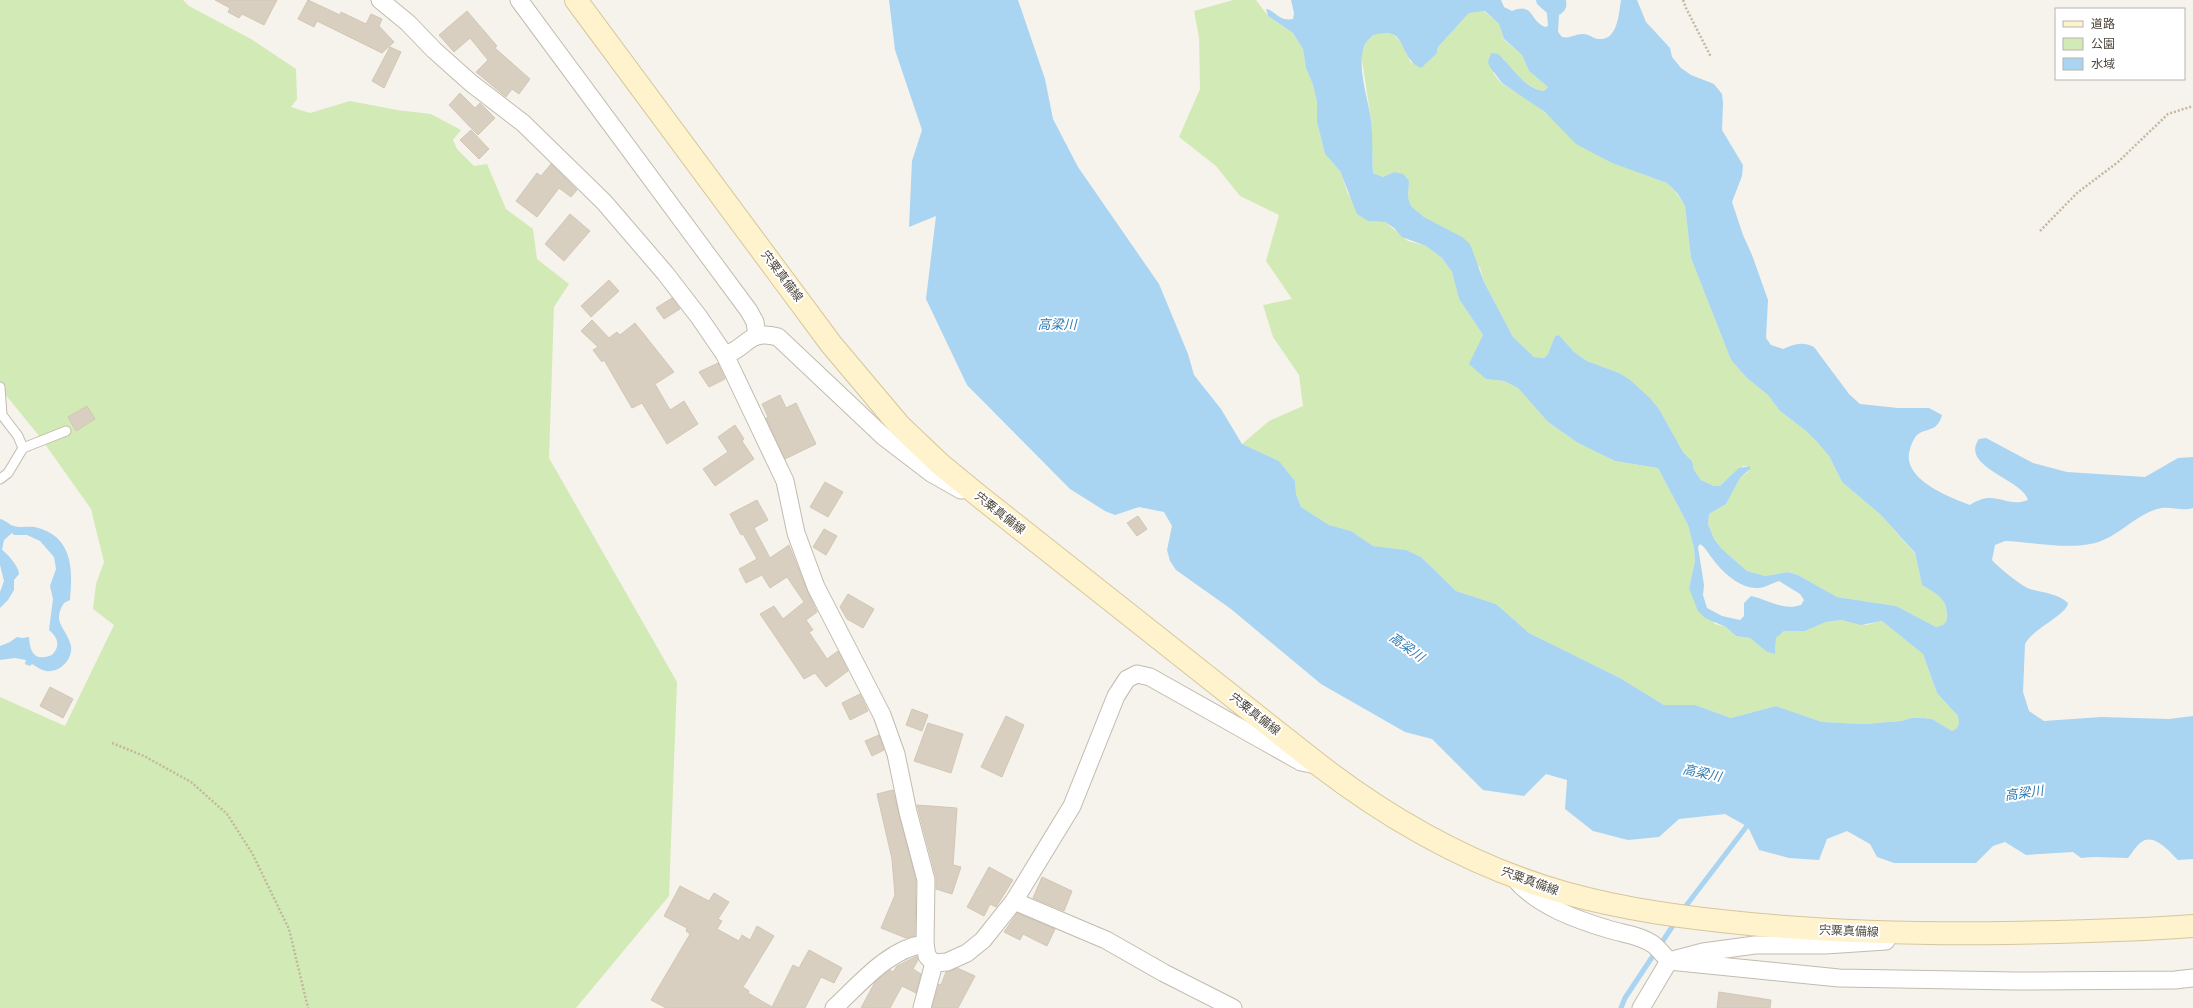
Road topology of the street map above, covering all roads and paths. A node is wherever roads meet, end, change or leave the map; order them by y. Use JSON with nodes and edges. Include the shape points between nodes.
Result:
{"nodes":[{"id":1,"x":380,"y":0,"type":"edge"},
{"id":2,"x":519,"y":0,"type":"edge"},
{"id":3,"x":576,"y":0,"type":"edge"},
{"id":4,"x":1683,"y":0,"type":"edge"},
{"id":5,"x":1711,"y":57,"type":"dead end"},
{"id":6,"x":2193,"y":106,"type":"edge"},
{"id":7,"x":2040,"y":231,"type":"dead end"},
{"id":8,"x":757,"y":336,"type":"junction"},
{"id":9,"x":725,"y":355,"type":"junction"},
{"id":10,"x":0,"y":387,"type":"edge"},
{"id":11,"x":66,"y":431,"type":"dead end"},
{"id":12,"x":23,"y":448,"type":"junction"},
{"id":13,"x":0,"y":479,"type":"edge"},
{"id":14,"x":979,"y":496,"type":"junction"},
{"id":15,"x":112,"y":743,"type":"dead end"},
{"id":16,"x":1320,"y":765,"type":"junction"},
{"id":17,"x":1510,"y":873,"type":"junction"},
{"id":18,"x":1014,"y":901,"type":"junction"},
{"id":19,"x":2193,"y":926,"type":"edge"},
{"id":20,"x":1939,"y":934,"type":"junction"},
{"id":21,"x":924,"y":944,"type":"junction"},
{"id":22,"x":1669,"y":962,"type":"junction"},
{"id":23,"x":934,"y":963,"type":"junction"},
{"id":24,"x":2193,"y":978,"type":"edge"},
{"id":25,"x":308,"y":1008,"type":"edge"},
{"id":26,"x":834,"y":1008,"type":"edge"},
{"id":27,"x":922,"y":1008,"type":"edge"},
{"id":28,"x":1233,"y":1008,"type":"edge"},
{"id":29,"x":1641,"y":1008,"type":"edge"}],
"edges":[{"from":1,"to":9,"type":"street","via":[[408,22],[434,50],[471,83],[522,123],[604,202],[665,273]]},
{"from":2,"to":8,"type":"street","via":[[749,311],[755,322]]},
{"from":3,"to":14,"type":"main road","name":"宍粟真備線","via":[[831,344],[900,426]]},
{"from":4,"to":5,"type":"path"},
{"from":6,"to":7,"type":"path","via":[[2168,114],[2118,162],[2077,193]]},
{"from":8,"to":9,"type":"street"},
{"from":8,"to":14,"type":"street","via":[[765,334],[778,337],[884,437],[956,489]]},
{"from":9,"to":21,"type":"street","via":[[785,481],[796,533],[816,587],[882,715],[894,748],[926,880]]},
{"from":10,"to":12,"type":"lane","via":[[2,415],[18,436]]},
{"from":11,"to":12,"type":"lane"},
{"from":12,"to":13,"type":"lane","via":[[8,473]]},
{"from":14,"to":16,"type":"main road","name":"宍粟真備線"},
{"from":15,"to":25,"type":"path","via":[[144,756],[191,782],[227,814],[252,852],[289,929]]},
{"from":16,"to":17,"type":"main road","name":"宍粟真備線","via":[[1423,834]]},
{"from":16,"to":18,"type":"street","via":[[1301,762],[1165,684],[1137,674],[1127,679],[1116,696],[1072,806]]},
{"from":17,"to":20,"type":"main road","name":"宍粟真備線","via":[[1564,893],[1628,908],[1694,918],[1814,930]]},
{"from":17,"to":22,"type":"street","via":[[1524,890],[1566,914],[1646,940]]},
{"from":18,"to":23,"type":"street","via":[[982,940],[967,952],[946,962]]},
{"from":18,"to":28,"type":"street","via":[[1106,940]]},
{"from":19,"to":20,"type":"main road","name":"宍粟真備線","via":[[2138,930]]},
{"from":20,"to":22,"type":"street","via":[[1904,940],[1825,945],[1755,945],[1703,952]]},
{"from":21,"to":23,"type":"street","via":[[927,956]]},
{"from":21,"to":26,"type":"street","via":[[911,946],[879,966]]},
{"from":22,"to":24,"type":"street","via":[[1839,978],[2023,981]]},
{"from":22,"to":29,"type":"street"},
{"from":23,"to":27,"type":"street"}]}
